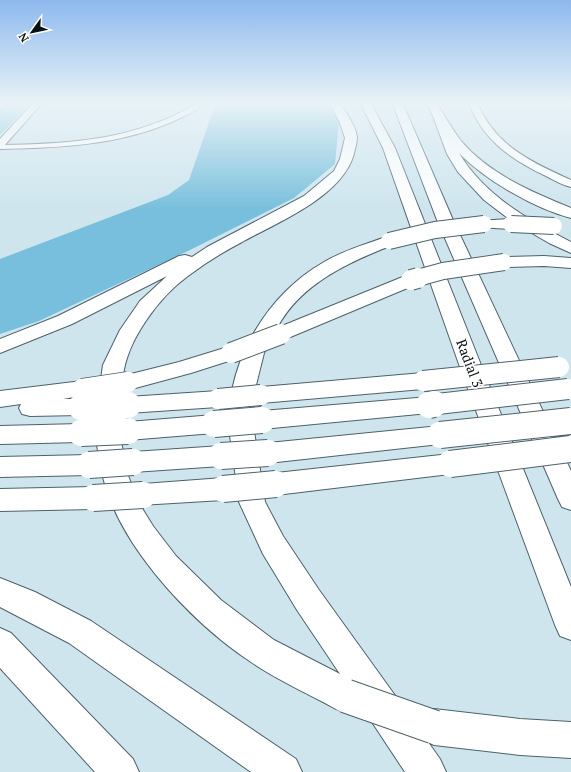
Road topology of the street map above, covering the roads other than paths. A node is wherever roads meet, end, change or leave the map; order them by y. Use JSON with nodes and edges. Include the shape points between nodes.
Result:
{"nodes":[{"id":1,"x":7,"y":138,"type":"edge"},
{"id":2,"x":104,"y":138,"type":"edge"},
{"id":3,"x":351,"y":138,"type":"edge"},
{"id":4,"x":384,"y":138,"type":"edge"},
{"id":5,"x":411,"y":138,"type":"edge"},
{"id":6,"x":447,"y":138,"type":"edge"},
{"id":7,"x":454,"y":138,"type":"edge"},
{"id":8,"x":495,"y":138,"type":"edge"},
{"id":9,"x":0,"y":146,"type":"edge"},
{"id":10,"x":571,"y":184,"type":"edge"},
{"id":11,"x":292,"y":209,"type":"junction"},
{"id":12,"x":571,"y":213,"type":"edge"},
{"id":13,"x":571,"y":228,"type":"edge"},
{"id":14,"x":571,"y":248,"type":"edge"},
{"id":15,"x":571,"y":263,"type":"edge"},
{"id":16,"x":0,"y":346,"type":"edge"},
{"id":17,"x":565,"y":366,"type":"edge"},
{"id":18,"x":570,"y":389,"type":"edge"},
{"id":19,"x":81,"y":398,"type":"junction"},
{"id":20,"x":0,"y":399,"type":"edge"},
{"id":21,"x":0,"y":409,"type":"edge"},
{"id":22,"x":571,"y":421,"type":"edge"},
{"id":23,"x":0,"y":435,"type":"edge"},
{"id":24,"x":571,"y":449,"type":"edge"},
{"id":25,"x":0,"y":467,"type":"edge"},
{"id":26,"x":571,"y":499,"type":"edge"},
{"id":27,"x":0,"y":500,"type":"edge"},
{"id":28,"x":0,"y":592,"type":"edge"},
{"id":29,"x":571,"y":625,"type":"edge"},
{"id":30,"x":0,"y":644,"type":"edge"},
{"id":31,"x":555,"y":739,"type":"edge"},
{"id":32,"x":120,"y":772,"type":"edge"},
{"id":33,"x":284,"y":772,"type":"edge"},
{"id":34,"x":427,"y":772,"type":"edge"}],
"edges":[{"from":1,"to":9,"type":"street"},
{"from":2,"to":9,"type":"street","via":[[66,144]]},
{"from":3,"to":11,"type":"highway","via":[[347,159],[339,173],[324,188]]},
{"from":4,"to":29,"type":"highway","name":"Radial 3"},
{"from":5,"to":26,"type":"highway","via":[[451,234]]},
{"from":6,"to":14,"type":"highway","via":[[453,153],[473,181],[519,219]]},
{"from":7,"to":12,"type":"highway","via":[[461,148],[490,172],[532,196]]},
{"from":8,"to":10,"type":"street","via":[[500,144],[542,171]]},
{"from":11,"to":16,"type":"highway","via":[[256,224],[64,320]]},
{"from":11,"to":31,"type":"highway","bridge":true,"via":[[214,251],[180,273],[147,305],[130,330],[114,365],[106,428],[114,471],[125,503],[143,535],[166,565],[210,611],[263,651],[346,696],[434,727]]},
{"from":13,"to":34,"type":"highway","bridge":true,"via":[[484,224],[435,230],[389,241],[354,254],[330,266],[284,303],[254,353],[244,386],[241,425],[252,502],[273,545],[308,600]]},
{"from":15,"to":19,"type":"highway","bridge":true,"via":[[504,262],[443,271],[411,280],[231,353]]},
{"from":17,"to":19,"type":"highway","bridge":true,"via":[[423,381],[128,405]]},
{"from":18,"to":23,"type":"highway","bridge":true,"via":[[429,405],[128,431]]},
{"from":19,"to":20,"type":"highway"},
{"from":19,"to":21,"type":"highway"},
{"from":22,"to":25,"type":"highway","bridge":true,"via":[[268,453],[88,465]]},
{"from":24,"to":27,"type":"highway","bridge":true,"via":[[223,489],[93,498]]},
{"from":28,"to":33,"type":"highway","via":[[80,632]]},
{"from":30,"to":32,"type":"highway"}]}
